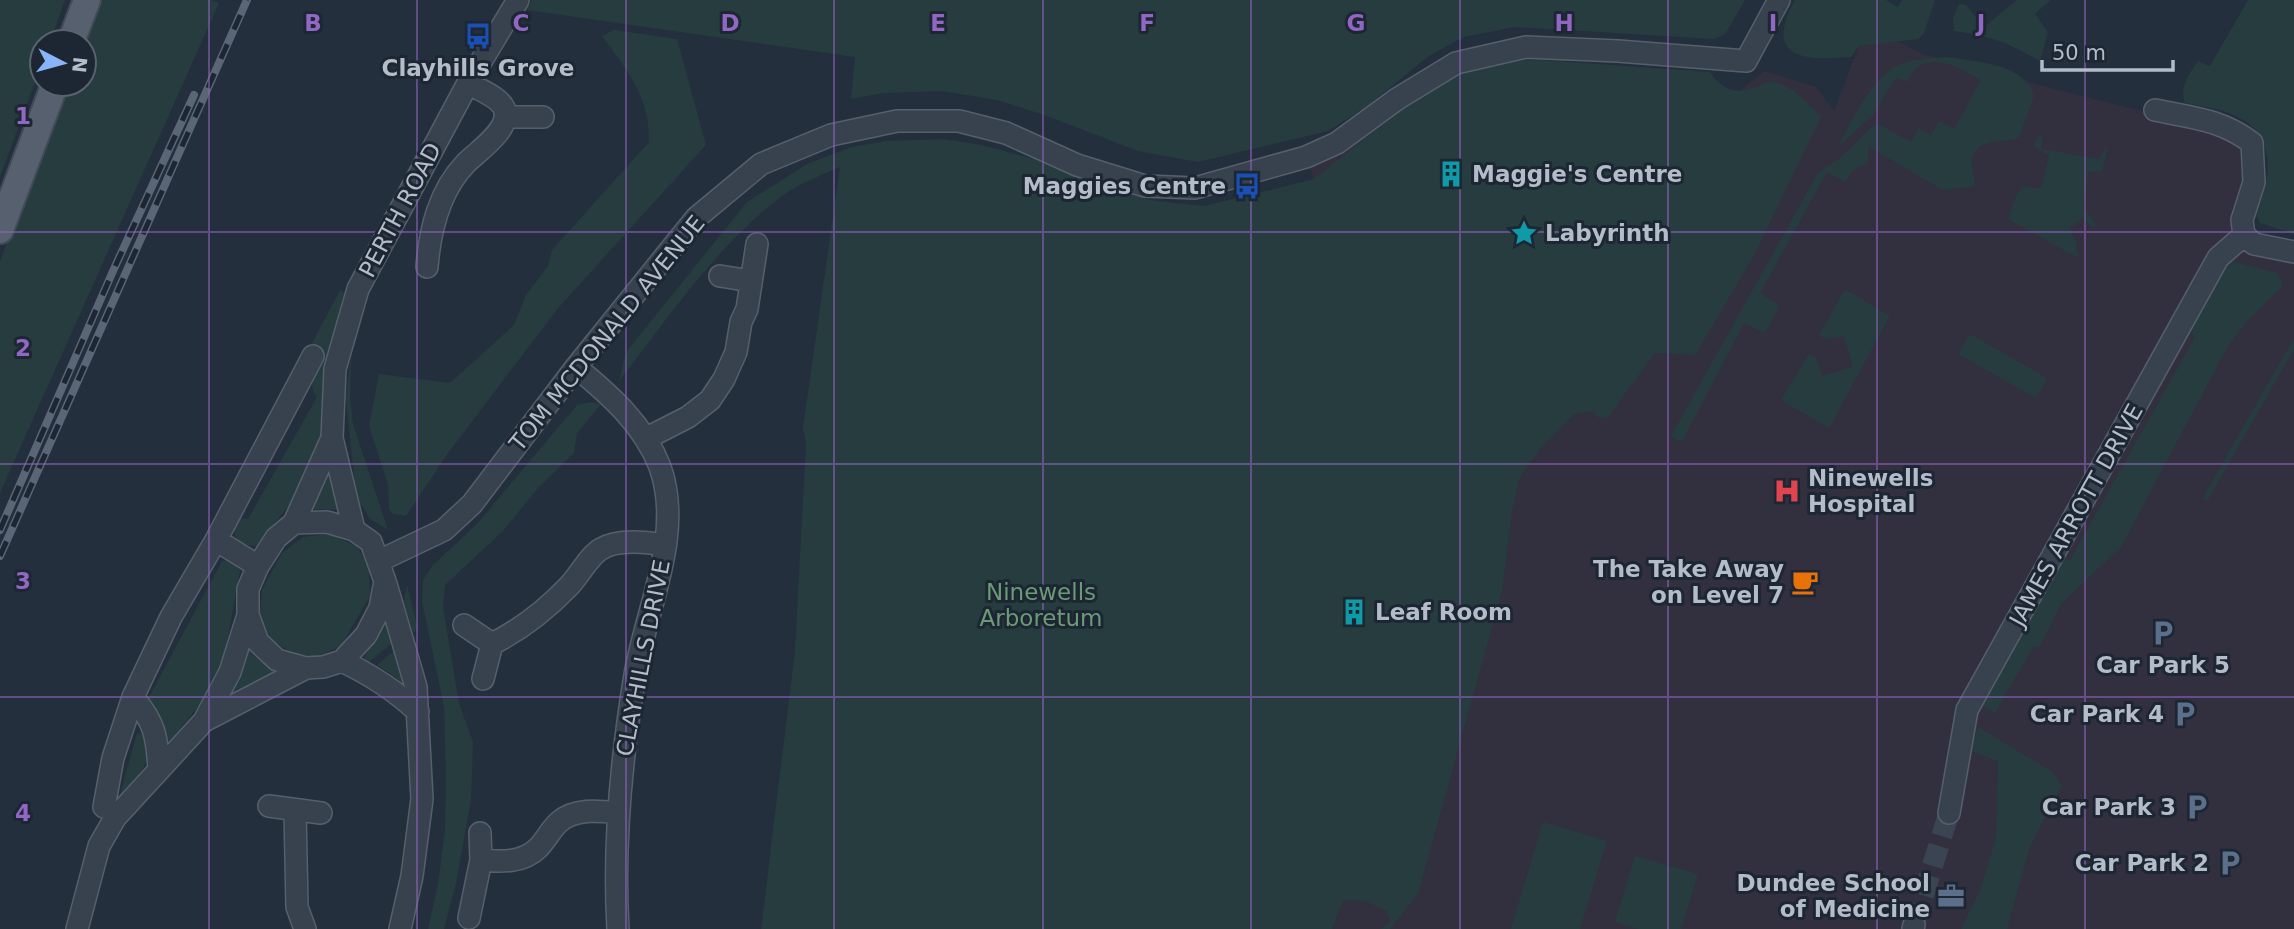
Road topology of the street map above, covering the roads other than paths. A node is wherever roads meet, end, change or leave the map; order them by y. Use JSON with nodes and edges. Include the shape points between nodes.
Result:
{"nodes":[{"id":1,"x":87,"y":0,"type":"edge"},
{"id":2,"x":518,"y":0,"type":"edge"},
{"id":3,"x":1779,"y":0,"type":"edge"},
{"id":4,"x":76,"y":28,"type":"edge"},
{"id":5,"x":468,"y":83,"type":"junction"},
{"id":6,"x":50,"y":98,"type":"edge"},
{"id":7,"x":2155,"y":110,"type":"dead end"},
{"id":8,"x":505,"y":117,"type":"junction"},
{"id":9,"x":542,"y":117,"type":"dead end"},
{"id":10,"x":0,"y":230,"type":"edge"},
{"id":11,"x":2244,"y":234,"type":"junction"},
{"id":12,"x":757,"y":244,"type":"dead end"},
{"id":13,"x":2294,"y":252,"type":"edge"},
{"id":14,"x":427,"y":267,"type":"dead end"},
{"id":15,"x":720,"y":276,"type":"dead end"},
{"id":16,"x":751,"y":281,"type":"junction"},
{"id":17,"x":313,"y":356,"type":"dead end"},
{"id":18,"x":576,"y":367,"type":"junction"},
{"id":19,"x":332,"y":438,"type":"junction"},
{"id":20,"x":647,"y":438,"type":"junction"},
{"id":21,"x":294,"y":523,"type":"junction"},
{"id":22,"x":354,"y":530,"type":"junction"},
{"id":23,"x":216,"y":540,"type":"junction"},
{"id":24,"x":664,"y":545,"type":"junction"},
{"id":25,"x":258,"y":566,"type":"junction"},
{"id":26,"x":382,"y":571,"type":"junction"},
{"id":27,"x":248,"y":615,"type":"junction"},
{"id":28,"x":464,"y":625,"type":"dead end"},
{"id":29,"x":492,"y":644,"type":"junction"},
{"id":30,"x":342,"y":660,"type":"junction"},
{"id":31,"x":306,"y":668,"type":"junction"},
{"id":32,"x":484,"y":679,"type":"dead end"},
{"id":33,"x":133,"y":697,"type":"junction"},
{"id":34,"x":418,"y":712,"type":"junction"},
{"id":35,"x":204,"y":721,"type":"junction"},
{"id":36,"x":159,"y":770,"type":"junction"},
{"id":37,"x":269,"y":806,"type":"dead end"},
{"id":38,"x":104,"y":807,"type":"dead end"},
{"id":39,"x":295,"y":810,"type":"junction"},
{"id":40,"x":321,"y":813,"type":"dead end"},
{"id":41,"x":618,"y":813,"type":"junction"},
{"id":42,"x":1950,"y":813,"type":"tunnel mouth"},
{"id":43,"x":480,"y":833,"type":"dead end"},
{"id":44,"x":481,"y":860,"type":"junction"},
{"id":45,"x":469,"y":918,"type":"dead end"},
{"id":46,"x":77,"y":929,"type":"edge"},
{"id":47,"x":305,"y":929,"type":"edge"},
{"id":48,"x":400,"y":929,"type":"edge"},
{"id":49,"x":618,"y":929,"type":"edge"}],
"edges":[{"from":1,"to":4,"type":"main road"},
{"from":2,"to":5,"type":"street","name":"PERTH ROAD"},
{"from":3,"to":18,"type":"street","name":"TOM MCDONALD AVENUE","via":[[1746,61],[1525,47],[1456,63],[1337,143],[1306,157],[1195,187],[1145,186],[1077,165],[1006,133],[959,121],[897,121],[831,135],[761,164],[696,218]]},
{"from":5,"to":8,"type":"street","via":[[498,101]]},
{"from":5,"to":19,"type":"street","name":"PERTH ROAD","via":[[358,289],[335,369]]},
{"from":6,"to":10,"type":"main road"},
{"from":7,"to":11,"type":"street","via":[[2216,123],[2252,143],[2254,182],[2242,220]]},
{"from":8,"to":9,"type":"street"},
{"from":8,"to":14,"type":"street","via":[[503,126],[447,188],[433,221]]},
{"from":11,"to":13,"type":"street","via":[[2254,244]]},
{"from":11,"to":42,"type":"street","name":"JAMES ARROTT DRIVE","via":[[2218,258],[1967,710]]},
{"from":12,"to":16,"type":"street"},
{"from":15,"to":16,"type":"street"},
{"from":16,"to":20,"type":"street","via":[[736,352],[724,379],[710,400],[688,417]]},
{"from":17,"to":23,"type":"street"},
{"from":18,"to":20,"type":"street","name":"CLAYHILLS DRIVE","via":[[611,396]]},
{"from":18,"to":26,"type":"street","name":"TOM MCDONALD AVENUE","via":[[458,519]]},
{"from":19,"to":21,"type":"street","name":"PERTH ROAD"},
{"from":19,"to":22,"type":"street","name":"PERTH ROAD"},
{"from":20,"to":24,"type":"street","name":"CLAYHILLS DRIVE","via":[[661,469],[668,507]]},
{"from":21,"to":22,"type":"street","via":[[327,522]]},
{"from":21,"to":25,"type":"street","name":"PERTH ROAD","via":[[276,538]]},
{"from":22,"to":26,"type":"street","name":"PERTH ROAD","via":[[371,542]]},
{"from":23,"to":25,"type":"street"},
{"from":23,"to":33,"type":"street","via":[[171,617]]},
{"from":24,"to":29,"type":"street","name":"CLAYHILLS DRIVE","via":[[627,542],[600,549],[540,614]]},
{"from":24,"to":41,"type":"street","name":"CLAYHILLS DRIVE","via":[[635,672]]},
{"from":25,"to":27,"type":"street","name":"PERTH ROAD","via":[[248,589]]},
{"from":26,"to":30,"type":"street","via":[[380,608],[366,635]]},
{"from":26,"to":34,"type":"street","name":"PERTH ROAD","via":[[416,687]]},
{"from":27,"to":31,"type":"street","via":[[258,642],[277,660]]},
{"from":27,"to":35,"type":"street","name":"PERTH ROAD","via":[[230,671]]},
{"from":28,"to":29,"type":"street"},
{"from":29,"to":32,"type":"street"},
{"from":30,"to":31,"type":"street","name":"PERTH ROAD"},
{"from":30,"to":34,"type":"street","via":[[396,691]]},
{"from":31,"to":35,"type":"street","name":"PERTH ROAD"},
{"from":33,"to":36,"type":"street","via":[[149,716]]},
{"from":33,"to":38,"type":"street","via":[[113,758]]},
{"from":34,"to":48,"type":"street","name":"PERTH ROAD","via":[[422,799]]},
{"from":35,"to":36,"type":"street","name":"PERTH ROAD"},
{"from":36,"to":46,"type":"street","name":"PERTH ROAD","via":[[115,818],[99,846]]},
{"from":37,"to":39,"type":"street"},
{"from":39,"to":40,"type":"street"},
{"from":39,"to":47,"type":"street","via":[[297,907]]},
{"from":41,"to":44,"type":"street","via":[[580,812],[561,821],[523,859]]},
{"from":41,"to":49,"type":"street","name":"CLAYHILLS DRIVE"},
{"from":43,"to":44,"type":"street"},
{"from":44,"to":45,"type":"street"}]}
